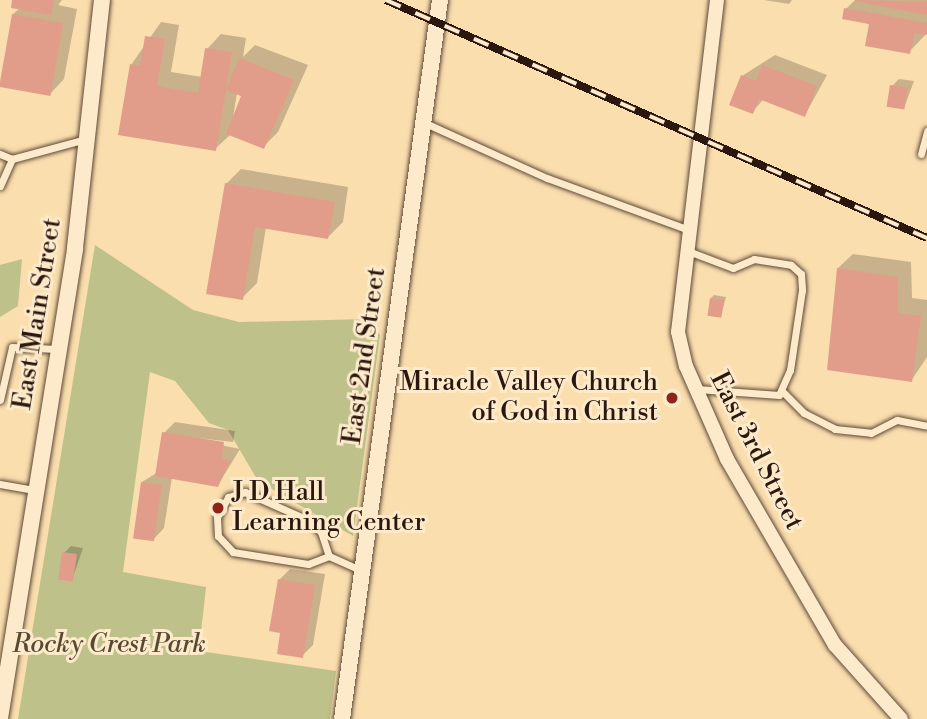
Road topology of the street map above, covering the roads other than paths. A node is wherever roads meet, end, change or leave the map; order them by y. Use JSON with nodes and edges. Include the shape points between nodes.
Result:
{"nodes":[{"id":1,"x":102,"y":0,"type":"edge"},
{"id":2,"x":440,"y":0,"type":"edge"},
{"id":3,"x":717,"y":0,"type":"edge"},
{"id":4,"x":423,"y":122,"type":"junction"},
{"id":5,"x":927,"y":131,"type":"edge"},
{"id":6,"x":87,"y":138,"type":"junction"},
{"id":7,"x":921,"y":154,"type":"dead end"},
{"id":8,"x":0,"y":155,"type":"edge"},
{"id":9,"x":12,"y":159,"type":"junction"},
{"id":10,"x":0,"y":186,"type":"edge"},
{"id":11,"x":690,"y":231,"type":"junction"},
{"id":12,"x":687,"y":251,"type":"junction"},
{"id":13,"x":59,"y":349,"type":"junction"},
{"id":14,"x":694,"y":388,"type":"junction"},
{"id":15,"x":782,"y":391,"type":"junction"},
{"id":16,"x":0,"y":400,"type":"edge"},
{"id":17,"x":927,"y":426,"type":"edge"},
{"id":18,"x":0,"y":484,"type":"edge"},
{"id":19,"x":36,"y":490,"type":"junction"},
{"id":20,"x":330,"y":556,"type":"junction"},
{"id":21,"x":360,"y":570,"type":"junction"},
{"id":22,"x":2,"y":696,"type":"edge"},
{"id":23,"x":0,"y":718,"type":"edge"},
{"id":24,"x":342,"y":719,"type":"edge"},
{"id":25,"x":901,"y":719,"type":"edge"}],
"edges":[{"from":1,"to":6,"type":"street","name":"East Main Street"},
{"from":2,"to":4,"type":"street","name":"East 2nd Street"},
{"from":3,"to":11,"type":"street","name":"East 3rd Street"},
{"from":4,"to":11,"type":"lane","via":[[547,178]]},
{"from":4,"to":21,"type":"street","name":"East 2nd Street"},
{"from":5,"to":7,"type":"lane"},
{"from":6,"to":9,"type":"lane"},
{"from":6,"to":13,"type":"street","name":"East Main Street"},
{"from":8,"to":9,"type":"lane"},
{"from":9,"to":10,"type":"lane"},
{"from":11,"to":12,"type":"street","name":"East 3rd Street"},
{"from":12,"to":14,"type":"street","name":"East 3rd Street","via":[[678,332]]},
{"from":12,"to":15,"type":"lane","via":[[733,268],[754,259],[776,260],[801,274]]},
{"from":13,"to":16,"type":"lane","via":[[12,347]]},
{"from":13,"to":19,"type":"street","name":"East Main Street"},
{"from":14,"to":15,"type":"lane","via":[[767,399]]},
{"from":14,"to":25,"type":"street","name":"East 3rd Street","via":[[727,459],[835,645]]},
{"from":15,"to":17,"type":"lane","via":[[835,429],[871,433],[897,420]]},
{"from":18,"to":19,"type":"lane"},
{"from":19,"to":22,"type":"street","name":"East Main Street"},
{"from":20,"to":20,"type":"lane","via":[[321,532],[308,520],[245,492],[228,496],[217,517],[218,536],[233,552],[308,564]]},
{"from":20,"to":21,"type":"lane"},
{"from":21,"to":24,"type":"street","name":"East 2nd Street"},
{"from":22,"to":23,"type":"street","name":"East Main Street"}]}
